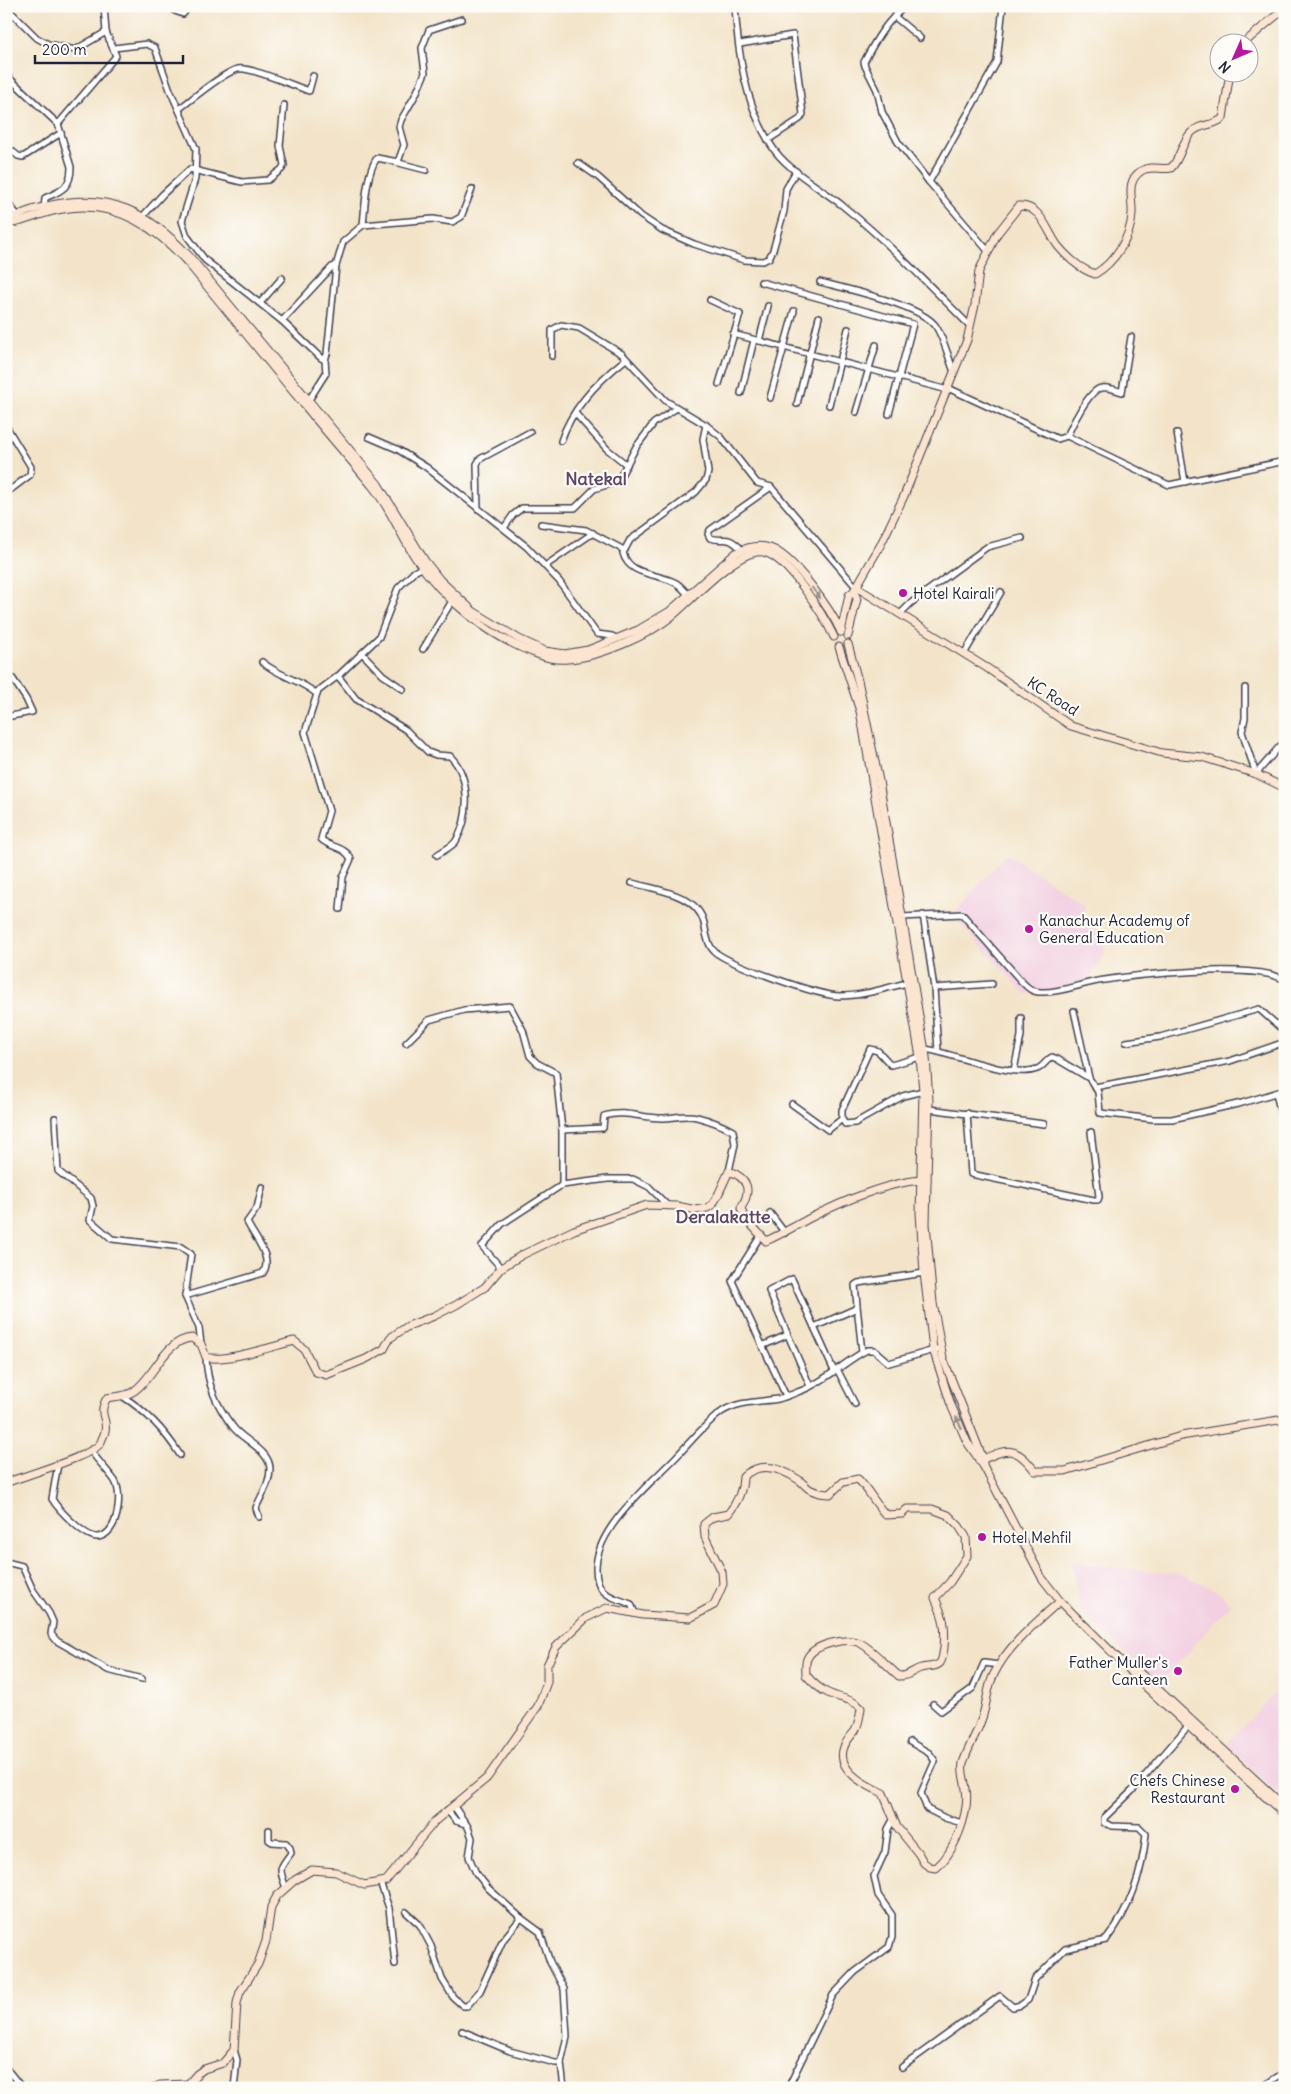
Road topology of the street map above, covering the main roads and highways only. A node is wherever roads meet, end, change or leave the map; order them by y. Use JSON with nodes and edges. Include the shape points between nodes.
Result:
{"nodes":[{"id":1,"x":1285,"y":8,"type":"edge"},
{"id":2,"x":1257,"y":32,"type":"edge"},
{"id":3,"x":1228,"y":82,"type":"edge"},
{"id":4,"x":44,"y":210,"type":"junction"},
{"id":5,"x":8,"y":223,"type":"edge"},
{"id":6,"x":307,"y":403,"type":"junction"},
{"id":7,"x":425,"y":566,"type":"junction"},
{"id":8,"x":855,"y":589,"type":"junction"},
{"id":9,"x":690,"y":597,"type":"junction"},
{"id":10,"x":846,"y":610,"type":"junction"},
{"id":11,"x":831,"y":614,"type":"junction"},
{"id":12,"x":841,"y":632,"type":"junction"},
{"id":13,"x":834,"y":637,"type":"junction"},
{"id":14,"x":848,"y":640,"type":"junction"},
{"id":15,"x":619,"y":642,"type":"junction"},
{"id":16,"x":839,"y":647,"type":"junction"},
{"id":17,"x":1285,"y":788,"type":"edge"},
{"id":18,"x":888,"y":854,"type":"junction"},
{"id":19,"x":902,"y":934,"type":"junction"},
{"id":20,"x":919,"y":1032,"type":"junction"},
{"id":21,"x":923,"y":1180,"type":"junction"},
{"id":22,"x":937,"y":1349,"type":"junction"},
{"id":23,"x":1285,"y":1419,"type":"edge"},
{"id":24,"x":982,"y":1462,"type":"junction"},
{"id":25,"x":6,"y":1483,"type":"edge"},
{"id":26,"x":1060,"y":1601,"type":"junction"},
{"id":27,"x":1129,"y":1669,"type":"junction"},
{"id":28,"x":1285,"y":1807,"type":"edge"},
{"id":29,"x":1285,"y":1816,"type":"edge"},
{"id":30,"x":154,"y":2088,"type":"edge"}],
"edges":[{"from":1,"to":2,"type":"main road"},
{"from":3,"to":8,"type":"main road","via":[[1223,118],[1191,132],[1178,161],[1171,168],[1143,170],[1131,184],[1132,214],[1125,241],[1102,270],[1095,274],[1082,270],[1028,205],[1019,206],[997,234],[979,271],[970,326],[948,389],[904,496]]},
{"from":4,"to":5,"type":"main road","via":[[16,223]]},
{"from":4,"to":5,"type":"main road","via":[[18,216]]},
{"from":4,"to":6,"type":"main road","via":[[103,209],[132,217],[154,230],[188,263]]},
{"from":4,"to":6,"type":"main road","via":[[71,202],[102,202],[142,216],[170,236]]},
{"from":6,"to":7,"type":"main road","via":[[378,484]]},
{"from":7,"to":15,"type":"main road","via":[[473,611],[544,651],[577,653]]},
{"from":7,"to":15,"type":"main road","via":[[452,601],[495,633],[529,651],[560,660],[582,657]]},
{"from":8,"to":10,"type":"main road","via":[[849,595]]},
{"from":8,"to":14,"type":"main road"},
{"from":8,"to":17,"type":"main road","name":"KC Road","via":[[964,654],[1071,726],[1162,753],[1202,757],[1256,774]]},
{"from":9,"to":11,"type":"main road","one_way":true,"via":[[714,570],[742,550],[758,546],[779,553],[800,573]]},
{"from":9,"to":13,"type":"main road","via":[[737,560],[762,552],[774,557],[790,572],[821,612]]},
{"from":9,"to":15,"type":"main road"},
{"from":10,"to":11,"type":"main road"},
{"from":10,"to":12,"type":"main road"},
{"from":11,"to":12,"type":"main road"},
{"from":12,"to":13,"type":"main road"},
{"from":12,"to":14,"type":"main road"},
{"from":13,"to":16,"type":"main road"},
{"from":14,"to":16,"type":"main road","via":[[844,647]]},
{"from":14,"to":18,"type":"main road","via":[[868,724]]},
{"from":16,"to":18,"type":"main road","via":[[860,711]]},
{"from":18,"to":19,"type":"main road"},
{"from":18,"to":19,"type":"main road","via":[[902,917]]},
{"from":19,"to":20,"type":"main road"},
{"from":19,"to":20,"type":"main road","via":[[907,983]]},
{"from":20,"to":21,"type":"main road"},
{"from":20,"to":21,"type":"main road","via":[[925,1049],[929,1109]]},
{"from":21,"to":22,"type":"main road"},
{"from":21,"to":22,"type":"main road","via":[[920,1213],[924,1273]]},
{"from":21,"to":25,"type":"main road","via":[[874,1190],[766,1240],[744,1216],[741,1208],[747,1198],[745,1182],[740,1175],[729,1171],[713,1204],[707,1208],[696,1210],[647,1205],[574,1230],[501,1268],[485,1287],[456,1306],[408,1326],[390,1338],[384,1349],[326,1375],[316,1372],[304,1349],[294,1341],[221,1358],[206,1357],[201,1344],[186,1338],[176,1343],[133,1392],[107,1398],[102,1406],[106,1429],[100,1445],[85,1455]]},
{"from":22,"to":24,"type":"main road","via":[[951,1405],[967,1442]]},
{"from":23,"to":24,"type":"main road","via":[[1181,1436],[1065,1471],[1035,1471],[1024,1456],[1016,1452],[998,1452]]},
{"from":24,"to":26,"type":"main road","via":[[1042,1578]]},
{"from":26,"to":27,"type":"main road"},
{"from":26,"to":30,"type":"main road","via":[[1030,1628],[993,1675],[982,1718],[963,1765],[966,1797],[962,1823],[942,1863],[936,1868],[930,1867],[893,1820],[884,1793],[848,1770],[843,1748],[856,1729],[861,1708],[855,1701],[827,1693],[815,1685],[806,1674],[807,1658],[821,1646],[858,1642],[899,1676],[940,1663],[946,1626],[935,1598],[967,1556],[966,1537],[948,1515],[932,1509],[907,1509],[902,1514],[886,1515],[858,1479],[843,1482],[830,1494],[821,1494],[778,1468],[750,1470],[743,1477],[739,1495],[728,1514],[713,1517],[704,1524],[705,1537],[722,1572],[723,1584],[714,1605],[690,1618],[607,1608],[586,1618],[556,1647],[547,1665],[545,1692],[538,1706],[487,1778],[435,1821],[386,1881],[364,1885],[336,1872],[312,1870],[277,1896],[271,1907],[266,1941],[258,1964],[240,1992],[234,2050],[223,2063],[204,2068],[188,2084]]},
{"from":27,"to":28,"type":"main road","via":[[1140,1673]]},
{"from":27,"to":29,"type":"main road"}]}
